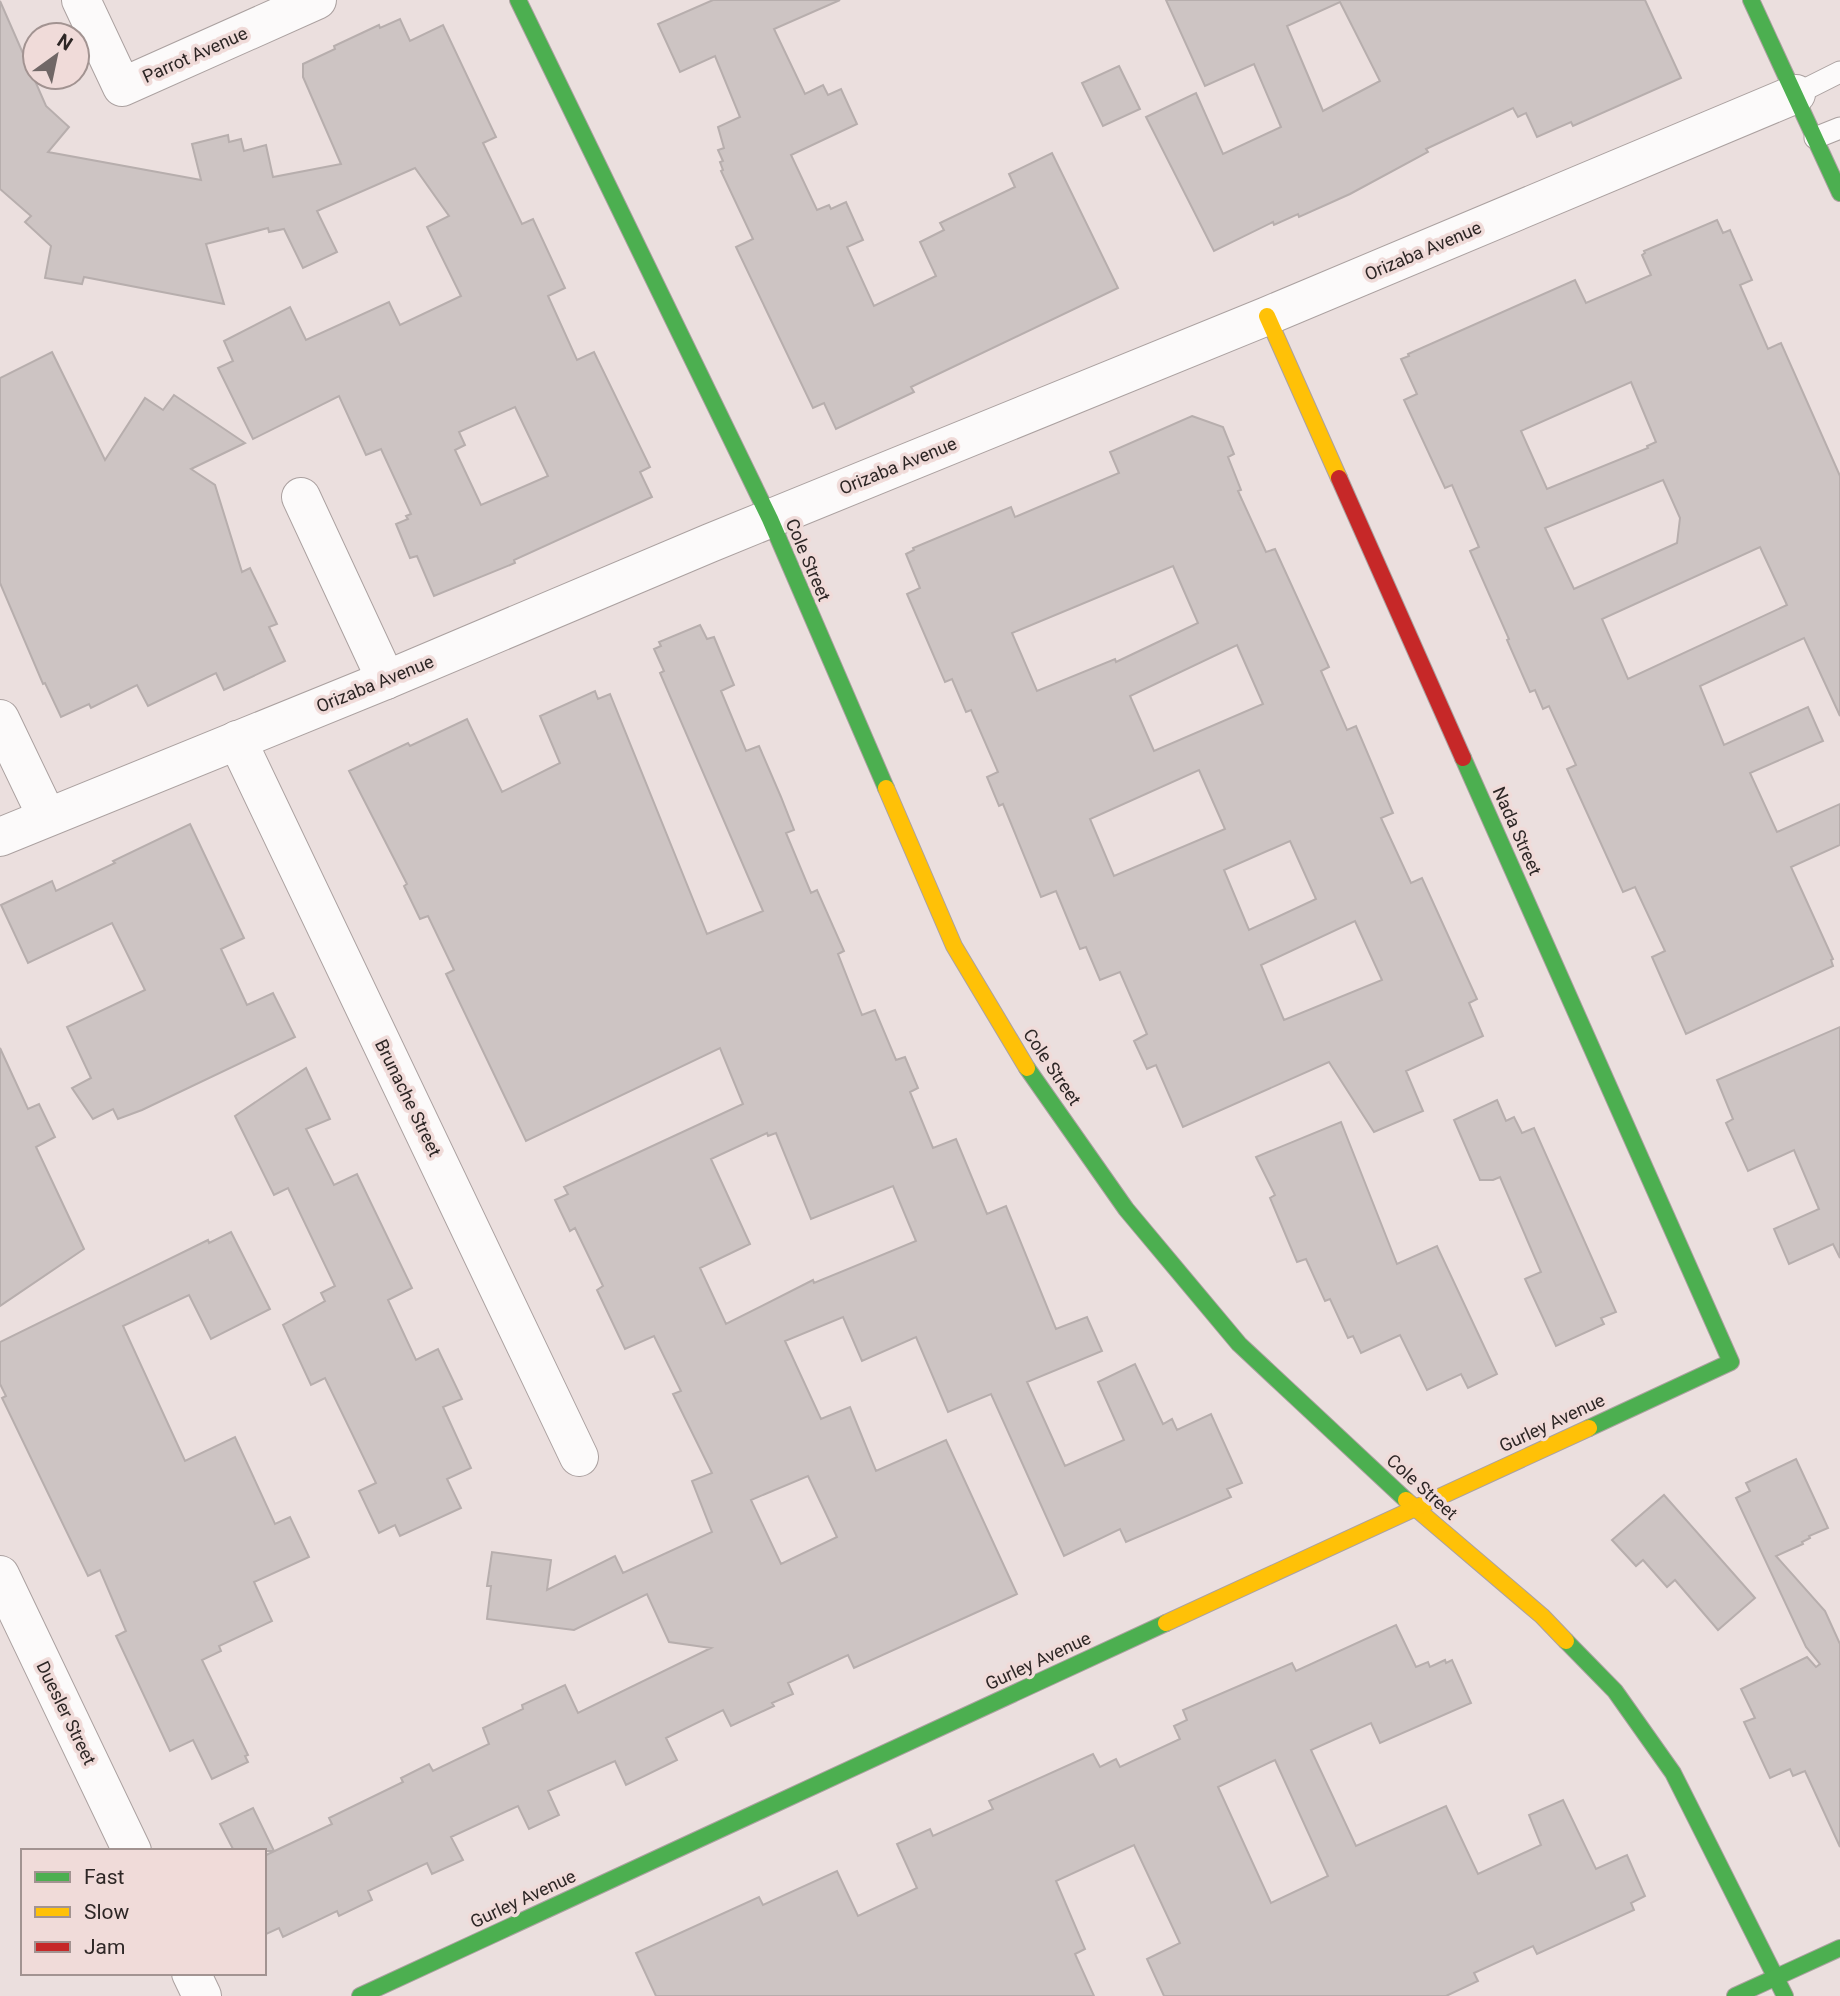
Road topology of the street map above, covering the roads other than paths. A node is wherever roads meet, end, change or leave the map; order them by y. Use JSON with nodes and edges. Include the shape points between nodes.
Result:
{"nodes":[{"id":1,"x":81,"y":0,"type":"edge"},
{"id":2,"x":317,"y":0,"type":"edge"},
{"id":3,"x":517,"y":0,"type":"edge"},
{"id":4,"x":1751,"y":0,"type":"edge"},
{"id":5,"x":1840,"y":72,"type":"edge"},
{"id":6,"x":1796,"y":94,"type":"junction"},
{"id":7,"x":1840,"y":128,"type":"edge"},
{"id":8,"x":1815,"y":138,"type":"junction"},
{"id":9,"x":1840,"y":193,"type":"edge"},
{"id":10,"x":1267,"y":316,"type":"junction"},
{"id":11,"x":301,"y":497,"type":"dead end"},
{"id":12,"x":770,"y":519,"type":"junction"},
{"id":13,"x":386,"y":680,"type":"junction"},
{"id":14,"x":0,"y":719,"type":"edge"},
{"id":15,"x":237,"y":740,"type":"junction"},
{"id":16,"x":47,"y":817,"type":"junction"},
{"id":17,"x":0,"y":837,"type":"edge"},
{"id":18,"x":1731,"y":1362,"type":"joint"},
{"id":19,"x":579,"y":1457,"type":"dead end"},
{"id":20,"x":1413,"y":1508,"type":"junction"},
{"id":21,"x":0,"y":1575,"type":"edge"},
{"id":22,"x":131,"y":1849,"type":"edge"},
{"id":23,"x":1840,"y":1948,"type":"edge"},
{"id":24,"x":192,"y":1975,"type":"edge"},
{"id":25,"x":1775,"y":1978,"type":"junction"},
{"id":26,"x":202,"y":1996,"type":"edge"},
{"id":27,"x":360,"y":1996,"type":"edge"},
{"id":28,"x":1735,"y":1996,"type":"edge"},
{"id":29,"x":1785,"y":1996,"type":"edge"}],
"edges":[{"from":1,"to":2,"type":"street","name":"Parrot Avenue","via":[[122,87]]},
{"from":3,"to":12,"type":"street","name":"Cole Street"},
{"from":4,"to":6,"type":"street"},
{"from":5,"to":6,"type":"lane"},
{"from":6,"to":8,"type":"street"},
{"from":6,"to":10,"type":"street","name":"Orizaba Avenue"},
{"from":7,"to":8,"type":"lane"},
{"from":8,"to":9,"type":"street"},
{"from":10,"to":12,"type":"street","name":"Orizaba Avenue"},
{"from":10,"to":18,"type":"street","name":"Nada Street"},
{"from":11,"to":13,"type":"street"},
{"from":12,"to":13,"type":"street","name":"Orizaba Avenue"},
{"from":12,"to":20,"type":"street","name":"Cole Street","via":[[954,946],[1028,1070],[1126,1209],[1239,1344]]},
{"from":13,"to":15,"type":"street","name":"Orizaba Avenue"},
{"from":14,"to":16,"type":"street"},
{"from":15,"to":16,"type":"street","name":"Orizaba Avenue"},
{"from":15,"to":19,"type":"street","name":"Brunache Street"},
{"from":16,"to":17,"type":"street","name":"Orizaba Avenue"},
{"from":18,"to":20,"type":"street","name":"Gurley Avenue"},
{"from":20,"to":25,"type":"street","name":"Cole Street","via":[[1542,1616],[1615,1691],[1673,1773]]},
{"from":20,"to":27,"type":"street","name":"Gurley Avenue"},
{"from":21,"to":22,"type":"street","name":"Duesler Street"},
{"from":23,"to":25,"type":"street"},
{"from":24,"to":26,"type":"street"},
{"from":25,"to":28,"type":"street"},
{"from":25,"to":29,"type":"street","name":"Cole Street"}]}
